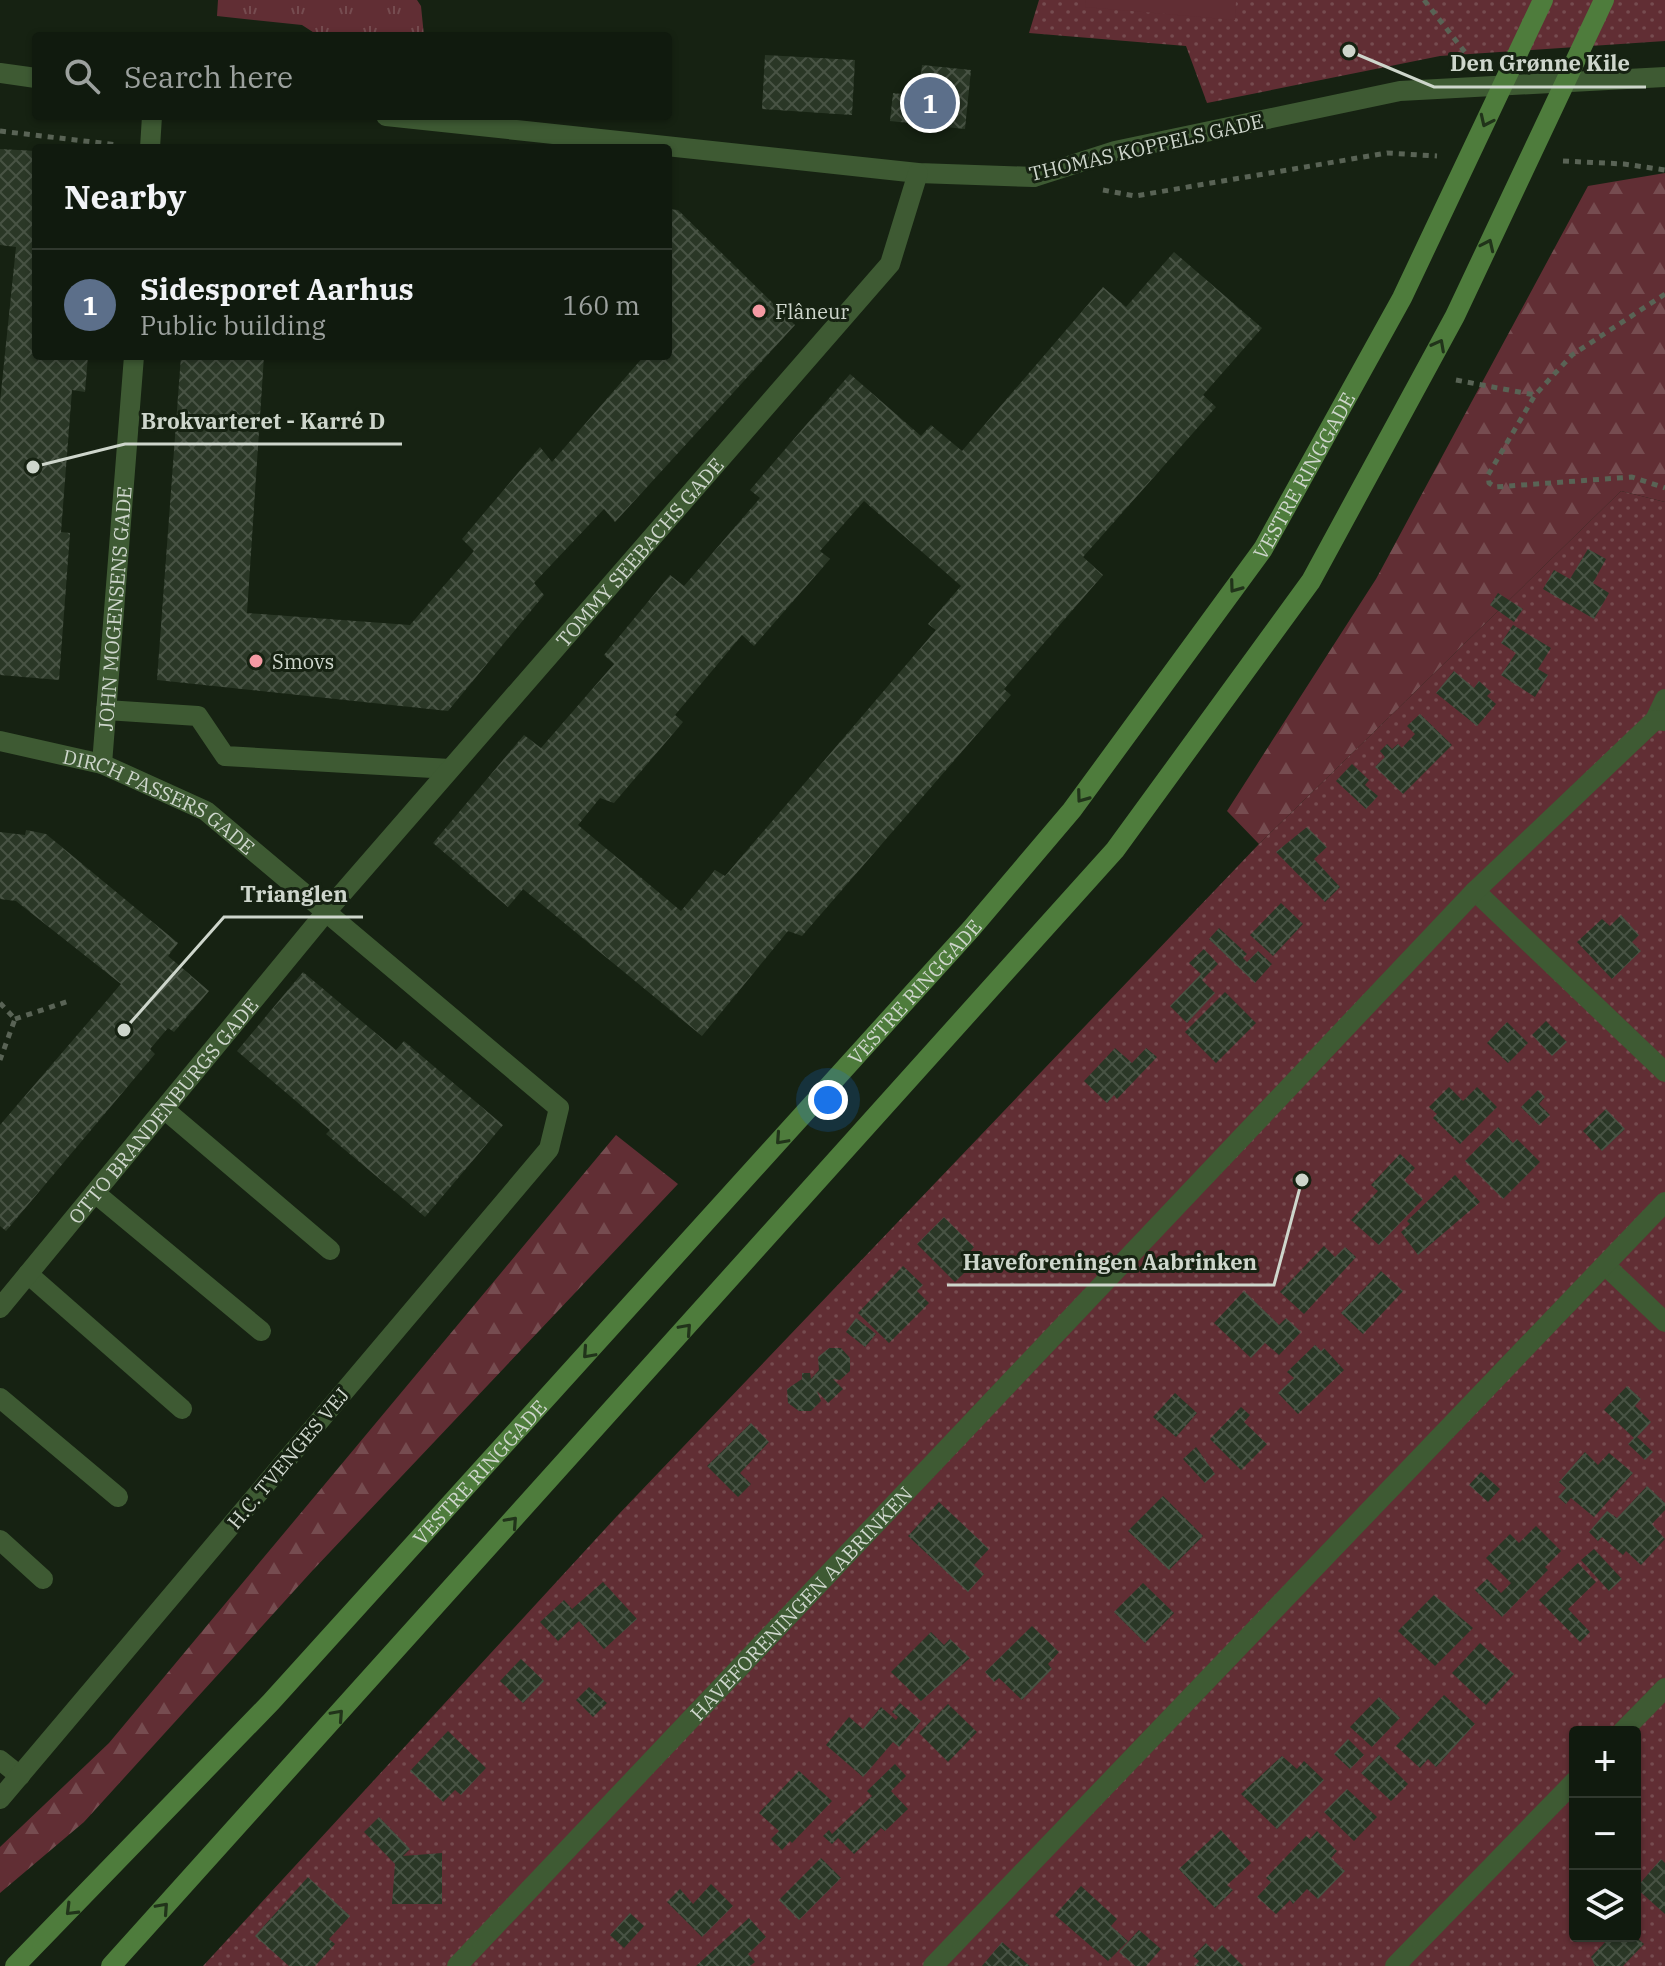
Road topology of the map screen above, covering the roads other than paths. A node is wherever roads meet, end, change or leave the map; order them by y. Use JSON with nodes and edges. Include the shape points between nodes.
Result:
{"nodes":[{"id":1,"x":1543,"y":0,"type":"edge"},
{"id":2,"x":1604,"y":0,"type":"edge"},
{"id":3,"x":0,"y":73,"type":"edge"},
{"id":4,"x":32,"y":77,"type":"edge"},
{"id":5,"x":1665,"y":77,"type":"edge"},
{"id":6,"x":152,"y":120,"type":"edge"},
{"id":7,"x":423,"y":120,"type":"edge"},
{"id":8,"x":150,"y":144,"type":"edge"},
{"id":9,"x":647,"y":144,"type":"edge"},
{"id":10,"x":672,"y":147,"type":"edge"},
{"id":11,"x":918,"y":173,"type":"junction"},
{"id":12,"x":134,"y":360,"type":"edge"},
{"id":13,"x":1665,"y":699,"type":"edge"},
{"id":14,"x":106,"y":710,"type":"junction"},
{"id":15,"x":1660,"y":720,"type":"edge"},
{"id":16,"x":0,"y":741,"type":"edge"},
{"id":17,"x":102,"y":764,"type":"junction"},
{"id":18,"x":450,"y":769,"type":"junction"},
{"id":19,"x":1475,"y":891,"type":"junction"},
{"id":20,"x":326,"y":912,"type":"junction"},
{"id":21,"x":1665,"y":1072,"type":"edge"},
{"id":22,"x":559,"y":1108,"type":"joint"},
{"id":23,"x":164,"y":1109,"type":"junction"},
{"id":24,"x":95,"y":1193,"type":"junction"},
{"id":25,"x":1665,"y":1202,"type":"edge"},
{"id":26,"x":330,"y":1250,"type":"dead end"},
{"id":27,"x":1606,"y":1266,"type":"junction"},
{"id":28,"x":28,"y":1274,"type":"junction"},
{"id":29,"x":0,"y":1308,"type":"edge"},
{"id":30,"x":1665,"y":1322,"type":"edge"},
{"id":31,"x":261,"y":1331,"type":"dead end"},
{"id":32,"x":0,"y":1398,"type":"edge"},
{"id":33,"x":182,"y":1409,"type":"dead end"},
{"id":34,"x":118,"y":1497,"type":"dead end"},
{"id":35,"x":0,"y":1540,"type":"edge"},
{"id":36,"x":43,"y":1579,"type":"dead end"},
{"id":37,"x":1665,"y":1688,"type":"edge"},
{"id":38,"x":1628,"y":1726,"type":"edge"},
{"id":39,"x":0,"y":1760,"type":"edge"},
{"id":40,"x":20,"y":1776,"type":"junction"},
{"id":41,"x":1569,"y":1787,"type":"edge"},
{"id":42,"x":0,"y":1799,"type":"edge"},
{"id":43,"x":15,"y":1966,"type":"edge"},
{"id":44,"x":111,"y":1966,"type":"edge"},
{"id":45,"x":457,"y":1966,"type":"edge"},
{"id":46,"x":933,"y":1966,"type":"edge"},
{"id":47,"x":1395,"y":1966,"type":"edge"}],
"edges":[{"from":1,"to":43,"type":"main road","name":"VESTRE RINGGADE","one_way":true,"via":[[1402,298],[1263,549],[1072,810],[971,929],[271,1702]]},
{"from":44,"to":2,"type":"main road","one_way":true,"via":[[1115,850],[1311,581],[1455,316]]},
{"from":3,"to":4,"type":"street"},
{"from":5,"to":11,"type":"street","name":"THOMAS KOPPELS GADE","via":[[1400,91],[1115,151],[1034,177]]},
{"from":6,"to":8,"type":"street"},
{"from":7,"to":9,"type":"street","name":"THOMAS KOPPELS GADE"},
{"from":10,"to":11,"type":"street","name":"THOMAS KOPPELS GADE"},
{"from":11,"to":18,"type":"street","name":"TOMMY SEEBACHS GADE","via":[[890,264]]},
{"from":12,"to":14,"type":"street","name":"JOHN MOGENSENS GADE"},
{"from":13,"to":15,"type":"street"},
{"from":14,"to":17,"type":"street","name":"JOHN MOGENSENS GADE"},
{"from":14,"to":18,"type":"street","via":[[198,716],[225,756]]},
{"from":15,"to":19,"type":"street","name":"HAVEFORENINGEN AABRINKEN"},
{"from":16,"to":17,"type":"street","name":"DIRCH PASSERS GADE"},
{"from":17,"to":20,"type":"street","name":"DIRCH PASSERS GADE","via":[[206,811]]},
{"from":18,"to":20,"type":"street","name":"TOMMY SEEBACHS GADE"},
{"from":19,"to":21,"type":"street"},
{"from":19,"to":45,"type":"street","name":"HAVEFORENINGEN AABRINKEN"},
{"from":20,"to":22,"type":"street","name":"DIRCH PASSERS GADE"},
{"from":20,"to":23,"type":"street","name":"OTTO BRANDENBURGS GADE"},
{"from":22,"to":40,"type":"street","name":"H.C. TVENGES VEJ","via":[[549,1149]]},
{"from":23,"to":24,"type":"street","name":"OTTO BRANDENBURGS GADE"},
{"from":23,"to":26,"type":"street"},
{"from":24,"to":28,"type":"street","name":"OTTO BRANDENBURGS GADE"},
{"from":24,"to":31,"type":"street"},
{"from":25,"to":27,"type":"street"},
{"from":27,"to":30,"type":"street"},
{"from":27,"to":46,"type":"street"},
{"from":28,"to":29,"type":"street","name":"OTTO BRANDENBURGS GADE"},
{"from":28,"to":33,"type":"street"},
{"from":32,"to":34,"type":"street"},
{"from":35,"to":36,"type":"street"},
{"from":37,"to":38,"type":"street"},
{"from":39,"to":40,"type":"street"},
{"from":40,"to":42,"type":"street","name":"H.C. TVENGES VEJ"},
{"from":41,"to":47,"type":"street"}]}
